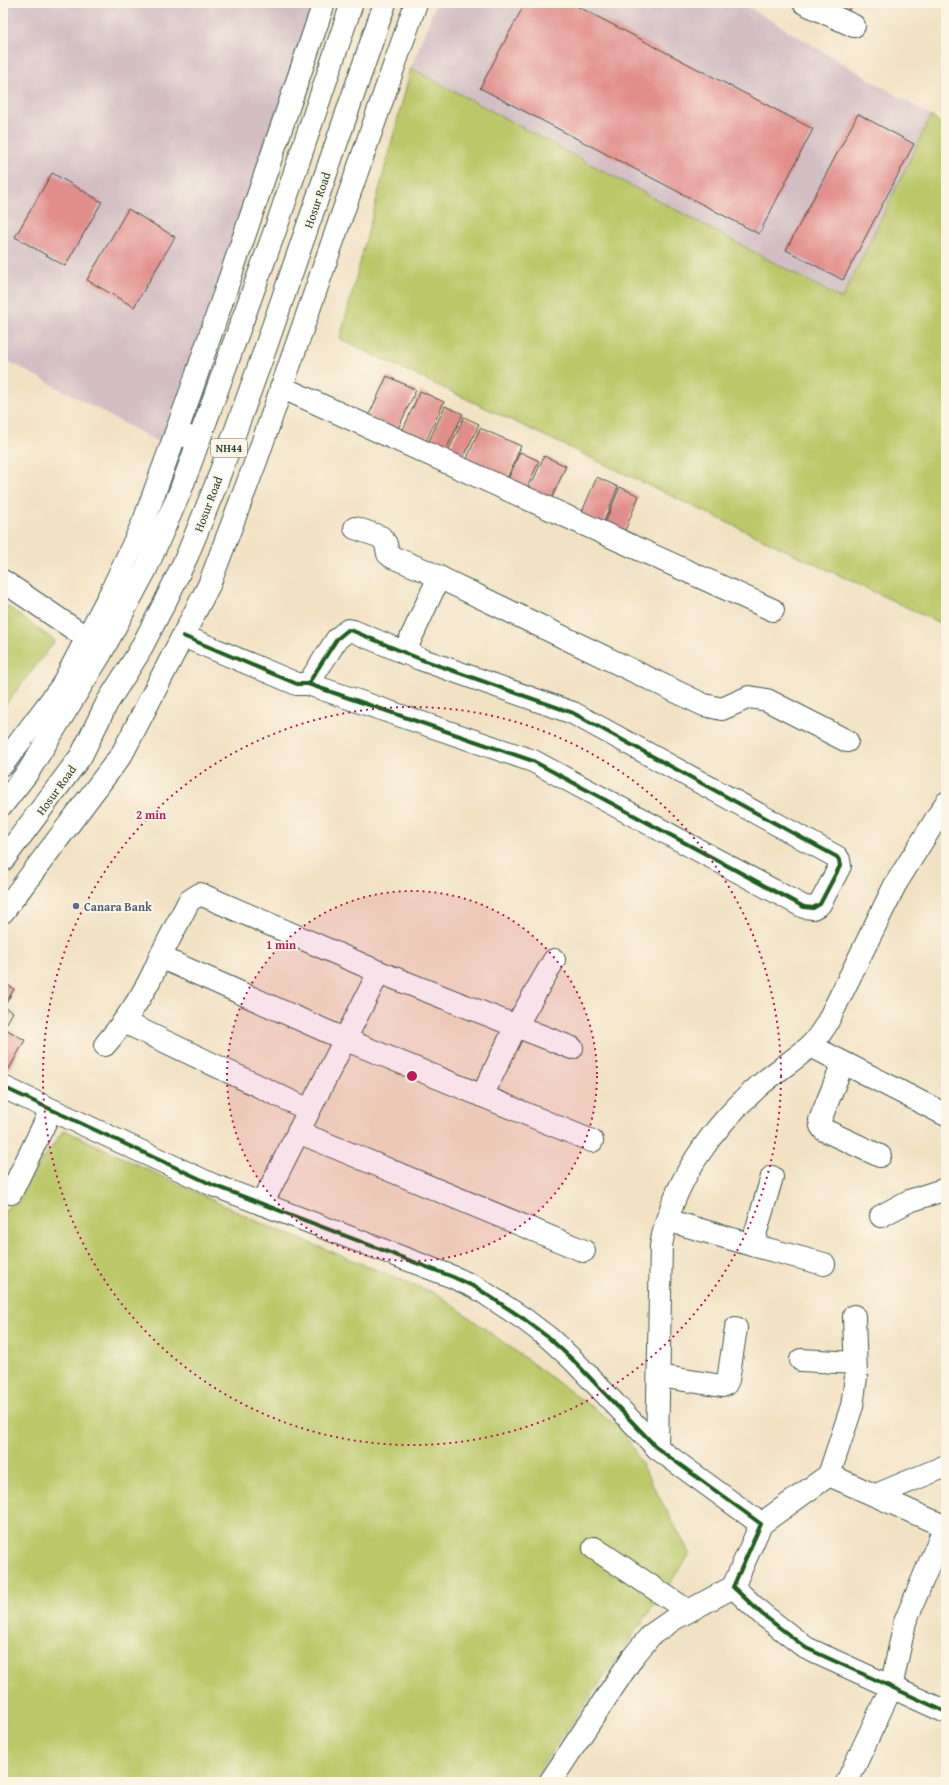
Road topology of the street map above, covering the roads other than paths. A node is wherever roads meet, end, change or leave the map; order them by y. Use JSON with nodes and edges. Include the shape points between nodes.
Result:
{"nodes":[{"id":1,"x":324,"y":3,"type":"edge"},
{"id":2,"x":352,"y":3,"type":"edge"},
{"id":3,"x":385,"y":3,"type":"edge"},
{"id":4,"x":416,"y":3,"type":"edge"},
{"id":5,"x":804,"y":3,"type":"edge"},
{"id":6,"x":854,"y":26,"type":"dead end"},
{"id":7,"x":281,"y":387,"type":"junction"},
{"id":8,"x":176,"y":433,"type":"junction"},
{"id":9,"x":198,"y":440,"type":"junction"},
{"id":10,"x":355,"y":528,"type":"dead end"},
{"id":11,"x":439,"y":577,"type":"junction"},
{"id":12,"x":3,"y":581,"type":"edge"},
{"id":13,"x":773,"y":610,"type":"dead end"},
{"id":14,"x":183,"y":636,"type":"junction"},
{"id":15,"x":87,"y":638,"type":"junction"},
{"id":16,"x":404,"y":652,"type":"junction"},
{"id":17,"x":308,"y":684,"type":"junction"},
{"id":18,"x":847,"y":741,"type":"dead end"},
{"id":19,"x":3,"y":764,"type":"edge"},
{"id":20,"x":946,"y":803,"type":"edge"},
{"id":21,"x":3,"y":804,"type":"edge"},
{"id":22,"x":3,"y":860,"type":"edge"},
{"id":23,"x":3,"y":912,"type":"edge"},
{"id":24,"x":160,"y":957,"type":"junction"},
{"id":25,"x":554,"y":960,"type":"dead end"},
{"id":26,"x":379,"y":972,"type":"junction"},
{"id":27,"x":124,"y":1022,"type":"junction"},
{"id":28,"x":516,"y":1026,"type":"junction"},
{"id":29,"x":344,"y":1039,"type":"junction"},
{"id":30,"x":105,"y":1045,"type":"dead end"},
{"id":31,"x":810,"y":1046,"type":"junction"},
{"id":32,"x":572,"y":1048,"type":"dead end"},
{"id":33,"x":843,"y":1062,"type":"junction"},
{"id":34,"x":3,"y":1087,"type":"edge"},
{"id":35,"x":482,"y":1096,"type":"junction"},
{"id":36,"x":51,"y":1110,"type":"junction"},
{"id":37,"x":309,"y":1110,"type":"junction"},
{"id":38,"x":946,"y":1115,"type":"edge"},
{"id":39,"x":298,"y":1132,"type":"junction"},
{"id":40,"x":592,"y":1141,"type":"dead end"},
{"id":41,"x":880,"y":1156,"type":"dead end"},
{"id":42,"x":772,"y":1177,"type":"dead end"},
{"id":43,"x":946,"y":1189,"type":"edge"},
{"id":44,"x":11,"y":1193,"type":"dead end"},
{"id":45,"x":262,"y":1204,"type":"junction"},
{"id":46,"x":881,"y":1216,"type":"dead end"},
{"id":47,"x":667,"y":1220,"type":"junction"},
{"id":48,"x":752,"y":1245,"type":"junction"},
{"id":49,"x":584,"y":1251,"type":"dead end"},
{"id":50,"x":824,"y":1264,"type":"dead end"},
{"id":51,"x":854,"y":1316,"type":"dead end"},
{"id":52,"x":736,"y":1328,"type":"dead end"},
{"id":53,"x":801,"y":1360,"type":"dead end"},
{"id":54,"x":855,"y":1363,"type":"junction"},
{"id":55,"x":658,"y":1376,"type":"junction"},
{"id":56,"x":657,"y":1448,"type":"junction"},
{"id":57,"x":946,"y":1466,"type":"edge"},
{"id":58,"x":829,"y":1475,"type":"junction"},
{"id":59,"x":876,"y":1495,"type":"junction"},
{"id":60,"x":761,"y":1524,"type":"junction"},
{"id":61,"x":946,"y":1526,"type":"edge"},
{"id":62,"x":594,"y":1548,"type":"dead end"},
{"id":63,"x":733,"y":1587,"type":"junction"},
{"id":64,"x":688,"y":1611,"type":"junction"},
{"id":65,"x":891,"y":1688,"type":"junction"},
{"id":66,"x":946,"y":1712,"type":"edge"},
{"id":67,"x":550,"y":1782,"type":"edge"},
{"id":68,"x":847,"y":1782,"type":"edge"}],
"edges":[{"from":1,"to":8,"type":"main road"},
{"from":2,"to":9,"type":"main road","number":"NH44","via":[[277,225]]},
{"from":3,"to":22,"type":"main road","name":"Hosur Road","number":"NH44","via":[[262,358],[188,556],[138,654],[107,703],[81,756]]},
{"from":4,"to":7,"type":"main road"},
{"from":5,"to":6,"type":"main road"},
{"from":7,"to":13,"type":"main road"},
{"from":7,"to":14,"type":"main road","via":[[209,585]]},
{"from":8,"to":9,"type":"main road"},
{"from":8,"to":15,"type":"main road","via":[[144,521]]},
{"from":9,"to":21,"type":"main road","number":"NH44","via":[[180,492],[145,571],[100,655],[28,772]]},
{"from":10,"to":11,"type":"main road","via":[[381,537],[388,554],[392,557]]},
{"from":11,"to":16,"type":"main road"},
{"from":11,"to":18,"type":"main road","via":[[704,705],[722,709],[749,697],[766,700]]},
{"from":12,"to":15,"type":"main road"},
{"from":14,"to":17,"type":"main road","via":[[297,684]]},
{"from":14,"to":23,"type":"main road","via":[[122,754]]},
{"from":15,"to":19,"type":"main road","via":[[61,687]]},
{"from":16,"to":17,"type":"main road","via":[[348,630],[338,639]]},
{"from":16,"to":17,"type":"main road","via":[[573,713],[837,857],[840,866],[820,904],[814,908],[804,907],[533,761]]},
{"from":20,"to":31,"type":"main road","via":[[895,885],[826,1025]]},
{"from":24,"to":26,"type":"main road","via":[[189,901],[200,894]]},
{"from":24,"to":27,"type":"main road"},
{"from":24,"to":29,"type":"main road"},
{"from":25,"to":28,"type":"main road"},
{"from":26,"to":28,"type":"main road"},
{"from":26,"to":29,"type":"main road"},
{"from":27,"to":30,"type":"main road"},
{"from":27,"to":37,"type":"main road"},
{"from":28,"to":32,"type":"main road"},
{"from":28,"to":35,"type":"main road"},
{"from":29,"to":35,"type":"main road"},
{"from":29,"to":37,"type":"main road"},
{"from":31,"to":33,"type":"main road"},
{"from":31,"to":47,"type":"main road","via":[[743,1100],[719,1126],[684,1178]]},
{"from":33,"to":38,"type":"main road"},
{"from":33,"to":41,"type":"main road","via":[[820,1120],[821,1126],[824,1130]]},
{"from":34,"to":36,"type":"main road"},
{"from":35,"to":40,"type":"main road"},
{"from":36,"to":44,"type":"main road"},
{"from":36,"to":45,"type":"main road","via":[[182,1171]]},
{"from":37,"to":39,"type":"main road"},
{"from":39,"to":45,"type":"main road"},
{"from":39,"to":49,"type":"main road"},
{"from":42,"to":48,"type":"main road"},
{"from":43,"to":46,"type":"main road","via":[[909,1200]]},
{"from":45,"to":56,"type":"main road","via":[[477,1288],[549,1338]]},
{"from":47,"to":48,"type":"main road"},
{"from":47,"to":55,"type":"main road","via":[[661,1246]]},
{"from":48,"to":50,"type":"main road"},
{"from":51,"to":54,"type":"main road"},
{"from":52,"to":55,"type":"main road","via":[[726,1384],[722,1386]]},
{"from":53,"to":54,"type":"main road"},
{"from":54,"to":58,"type":"main road","via":[[852,1406]]},
{"from":55,"to":56,"type":"main road"},
{"from":56,"to":60,"type":"main road"},
{"from":57,"to":59,"type":"main road"},
{"from":58,"to":59,"type":"main road"},
{"from":58,"to":60,"type":"main road"},
{"from":59,"to":61,"type":"main road"},
{"from":60,"to":63,"type":"main road"},
{"from":61,"to":65,"type":"main road","via":[[905,1622]]},
{"from":62,"to":64,"type":"main road"},
{"from":63,"to":64,"type":"main road"},
{"from":63,"to":65,"type":"main road","via":[[762,1614],[806,1648]]},
{"from":64,"to":67,"type":"main road","via":[[651,1635],[637,1652]]},
{"from":65,"to":66,"type":"main road"},
{"from":65,"to":68,"type":"main road"}]}
